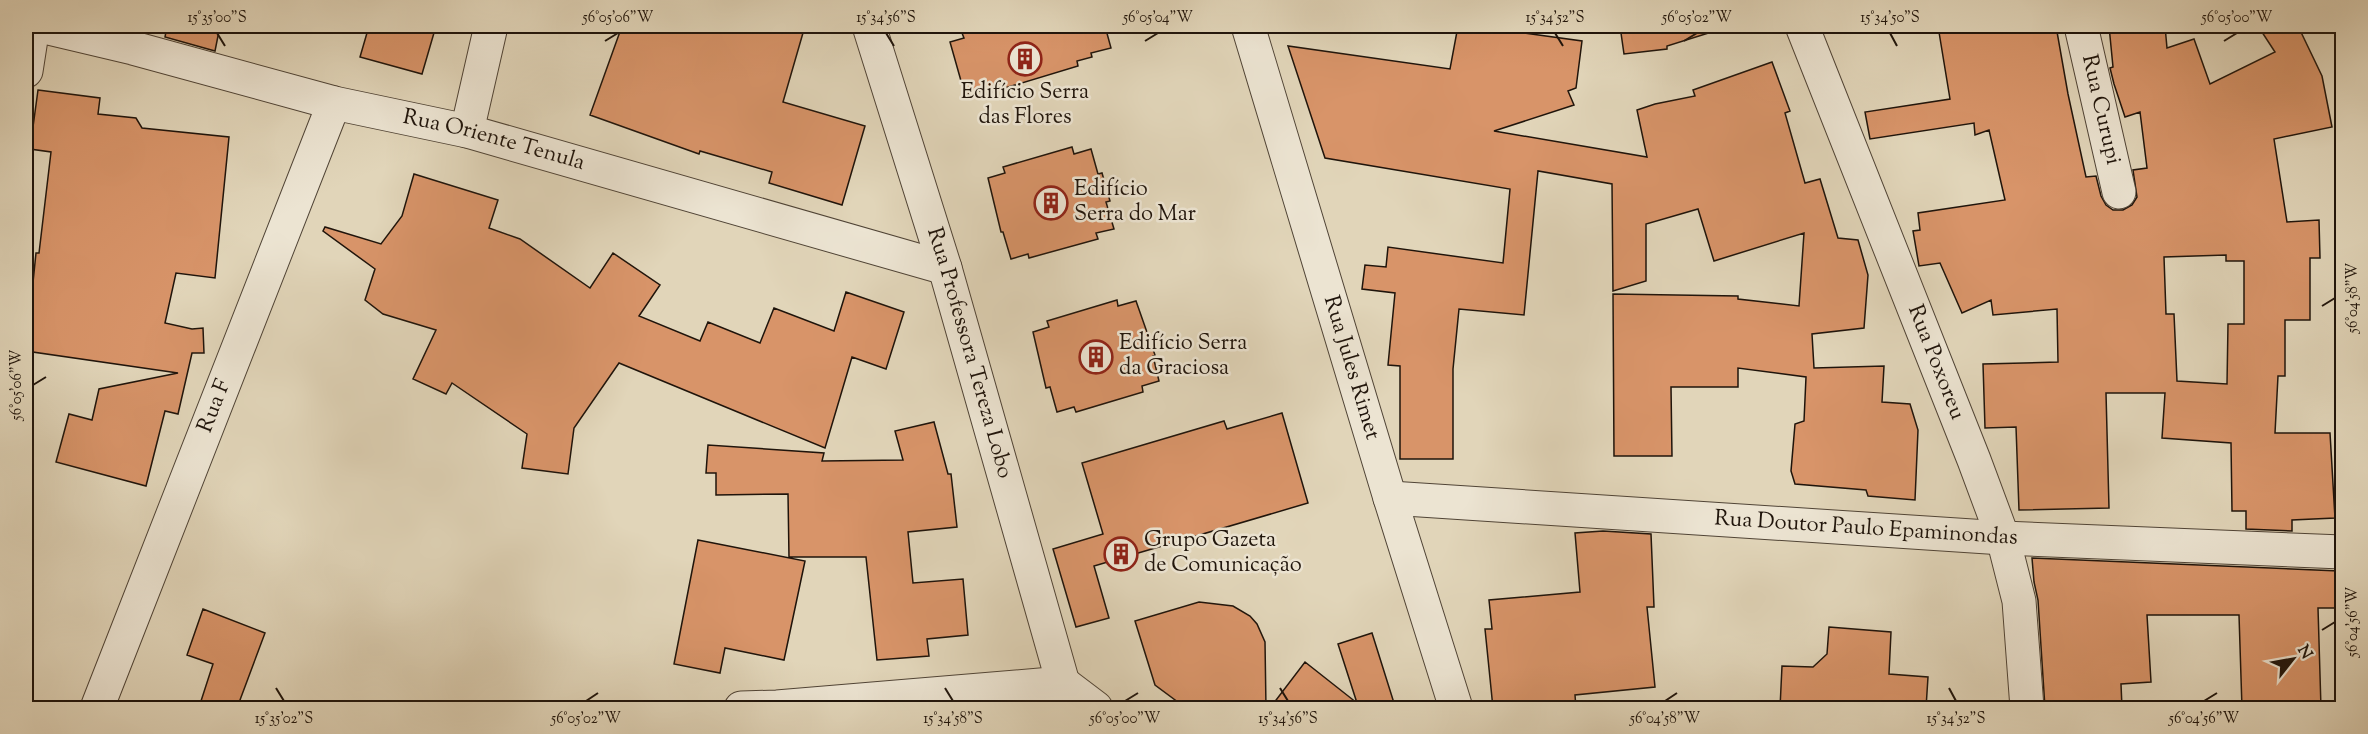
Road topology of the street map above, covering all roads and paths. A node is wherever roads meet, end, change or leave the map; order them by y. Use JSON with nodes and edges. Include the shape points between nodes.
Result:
{"nodes":[{"id":1,"x":33,"y":26,"type":"edge"},
{"id":2,"x":40,"y":26,"type":"edge"},
{"id":3,"x":491,"y":26,"type":"edge"},
{"id":4,"x":869,"y":26,"type":"edge"},
{"id":5,"x":1248,"y":26,"type":"edge"},
{"id":6,"x":1802,"y":26,"type":"edge"},
{"id":7,"x":2081,"y":26,"type":"edge"},
{"id":8,"x":136,"y":37,"type":"edge"},
{"id":9,"x":26,"y":70,"type":"edge"},
{"id":10,"x":334,"y":103,"type":"junction"},
{"id":11,"x":468,"y":130,"type":"junction"},
{"id":12,"x":2119,"y":192,"type":"dead end"},
{"id":13,"x":945,"y":268,"type":"junction"},
{"id":14,"x":1390,"y":498,"type":"junction"},
{"id":15,"x":2003,"y":538,"type":"junction"},
{"id":16,"x":2343,"y":552,"type":"edge"},
{"id":17,"x":1063,"y":683,"type":"junction"},
{"id":18,"x":97,"y":708,"type":"edge"},
{"id":19,"x":741,"y":708,"type":"edge"},
{"id":20,"x":777,"y":708,"type":"edge"},
{"id":21,"x":1096,"y":708,"type":"edge"},
{"id":22,"x":1456,"y":708,"type":"edge"},
{"id":23,"x":2027,"y":708,"type":"edge"}],
"edges":[{"from":1,"to":9,"type":"street"},
{"from":2,"to":8,"type":"street","name":"Rua Oriente Tenula"},
{"from":3,"to":11,"type":"street"},
{"from":4,"to":13,"type":"street","name":"Rua Professora Tereza Lobo"},
{"from":5,"to":14,"type":"street","name":"Rua Jules Rimet"},
{"from":6,"to":15,"type":"street","name":"Rua Poxoreu"},
{"from":7,"to":12,"type":"street","name":"Rua Curupi"},
{"from":8,"to":10,"type":"street","name":"Rua Oriente Tenula"},
{"from":10,"to":11,"type":"street","name":"Rua Oriente Tenula"},
{"from":10,"to":18,"type":"street","name":"Rua F"},
{"from":11,"to":13,"type":"street","name":"Rua Oriente Tenula"},
{"from":13,"to":17,"type":"street","name":"Rua Professora Tereza Lobo"},
{"from":14,"to":15,"type":"street","name":"Rua Doutor Paulo Epaminondas"},
{"from":14,"to":22,"type":"street","name":"Rua Jules Rimet"},
{"from":15,"to":16,"type":"street","name":"Rua Doutor Paulo Epaminondas"},
{"from":15,"to":23,"type":"street","name":"Rua Poxoreu","via":[[2019,601]]},
{"from":17,"to":20,"type":"street"},
{"from":17,"to":21,"type":"street"},
{"from":19,"to":20,"type":"street"}]}
